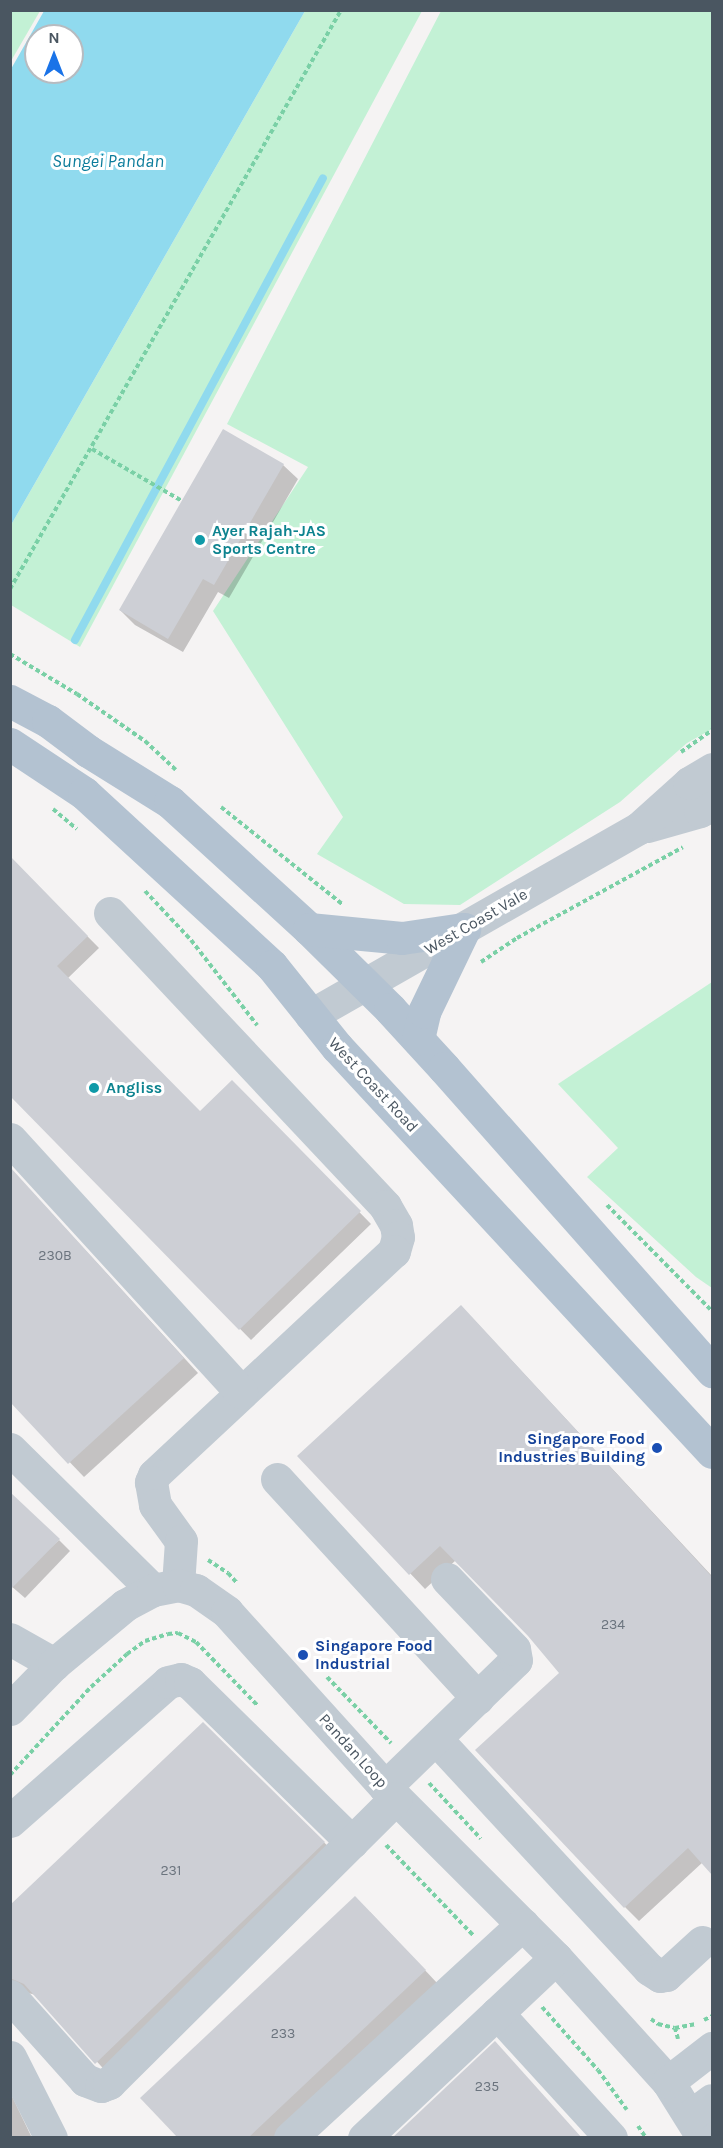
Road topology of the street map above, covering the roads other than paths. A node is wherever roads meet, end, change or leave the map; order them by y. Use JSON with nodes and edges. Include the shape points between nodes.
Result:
{"nodes":[{"id":1,"x":10,"y":701,"type":"edge"},
{"id":2,"x":10,"y":744,"type":"edge"},
{"id":3,"x":712,"y":769,"type":"edge"},
{"id":4,"x":712,"y":804,"type":"edge"},
{"id":5,"x":639,"y":828,"type":"junction"},
{"id":6,"x":110,"y":913,"type":"dead end"},
{"id":7,"x":309,"y":929,"type":"junction"},
{"id":8,"x":464,"y":929,"type":"junction"},
{"id":9,"x":365,"y":985,"type":"junction"},
{"id":10,"x":311,"y":1015,"type":"junction"},
{"id":11,"x":418,"y":1039,"type":"junction"},
{"id":12,"x":10,"y":1139,"type":"edge"},
{"id":13,"x":712,"y":1371,"type":"edge"},
{"id":14,"x":241,"y":1392,"type":"junction"},
{"id":15,"x":10,"y":1449,"type":"edge"},
{"id":16,"x":712,"y":1452,"type":"edge"},
{"id":17,"x":277,"y":1479,"type":"dead end"},
{"id":18,"x":447,"y":1579,"type":"dead end"},
{"id":19,"x":166,"y":1588,"type":"junction"},
{"id":20,"x":10,"y":1639,"type":"edge"},
{"id":21,"x":54,"y":1664,"type":"junction"},
{"id":22,"x":478,"y":1698,"type":"junction"},
{"id":23,"x":10,"y":1709,"type":"edge"},
{"id":24,"x":436,"y":1738,"type":"junction"},
{"id":25,"x":391,"y":1792,"type":"junction"},
{"id":26,"x":10,"y":1821,"type":"edge"},
{"id":27,"x":352,"y":1842,"type":"junction"},
{"id":28,"x":523,"y":1924,"type":"junction"},
{"id":29,"x":702,"y":1942,"type":"dead end"},
{"id":30,"x":556,"y":1958,"type":"junction"},
{"id":31,"x":10,"y":1996,"type":"edge"},
{"id":32,"x":497,"y":2013,"type":"junction"},
{"id":33,"x":712,"y":2048,"type":"edge"},
{"id":34,"x":10,"y":2057,"type":"edge"},
{"id":35,"x":668,"y":2082,"type":"junction"},
{"id":36,"x":702,"y":2118,"type":"edge"},
{"id":37,"x":51,"y":2138,"type":"edge"},
{"id":38,"x":290,"y":2138,"type":"edge"},
{"id":39,"x":363,"y":2138,"type":"edge"},
{"id":40,"x":611,"y":2138,"type":"edge"}],
"edges":[{"from":1,"to":7,"type":"main road","via":[[48,721],[170,802]]},
{"from":2,"to":10,"type":"main road","name":"West Coast Road","via":[[84,793],[272,966]]},
{"from":3,"to":5,"type":"street","name":"West Coast Vale","via":[[689,783]]},
{"from":4,"to":5,"type":"street","name":"West Coast Vale"},
{"from":5,"to":8,"type":"street","name":"West Coast Vale"},
{"from":6,"to":14,"type":"street","via":[[385,1206],[396,1225],[394,1251]]},
{"from":7,"to":8,"type":"main road","via":[[402,938]]},
{"from":7,"to":9,"type":"main road"},
{"from":8,"to":9,"type":"street","name":"West Coast Vale"},
{"from":8,"to":11,"type":"main road","via":[[424,1012]]},
{"from":9,"to":10,"type":"street","name":"West Coast Vale"},
{"from":9,"to":11,"type":"main road"},
{"from":10,"to":16,"type":"main road","name":"West Coast Road"},
{"from":11,"to":13,"type":"main road"},
{"from":12,"to":14,"type":"street"},
{"from":14,"to":19,"type":"street","via":[[154,1475],[155,1506],[181,1541]]},
{"from":15,"to":19,"type":"street"},
{"from":17,"to":22,"type":"street"},
{"from":18,"to":22,"type":"street","via":[[517,1654],[513,1665]]},
{"from":19,"to":21,"type":"street","via":[[125,1605]]},
{"from":19,"to":25,"type":"street","name":"Pandan Loop","via":[[196,1590],[227,1612]]},
{"from":20,"to":21,"type":"street"},
{"from":21,"to":23,"type":"street"},
{"from":22,"to":24,"type":"street"},
{"from":24,"to":25,"type":"street"},
{"from":24,"to":29,"type":"street","via":[[649,1969],[666,1975]]},
{"from":25,"to":27,"type":"street"},
{"from":25,"to":28,"type":"street","name":"Pandan Loop"},
{"from":26,"to":27,"type":"street","via":[[168,1682],[181,1679],[190,1683]]},
{"from":27,"to":31,"type":"street","via":[[109,2083],[101,2086],[85,2080]]},
{"from":28,"to":30,"type":"street","name":"Pandan Loop"},
{"from":28,"to":38,"type":"street"},
{"from":30,"to":32,"type":"street"},
{"from":30,"to":35,"type":"street","name":"Pandan Loop"},
{"from":32,"to":39,"type":"street"},
{"from":32,"to":40,"type":"street"},
{"from":33,"to":35,"type":"street"},
{"from":34,"to":37,"type":"street"},
{"from":35,"to":36,"type":"street","name":"Pandan Loop"}]}
